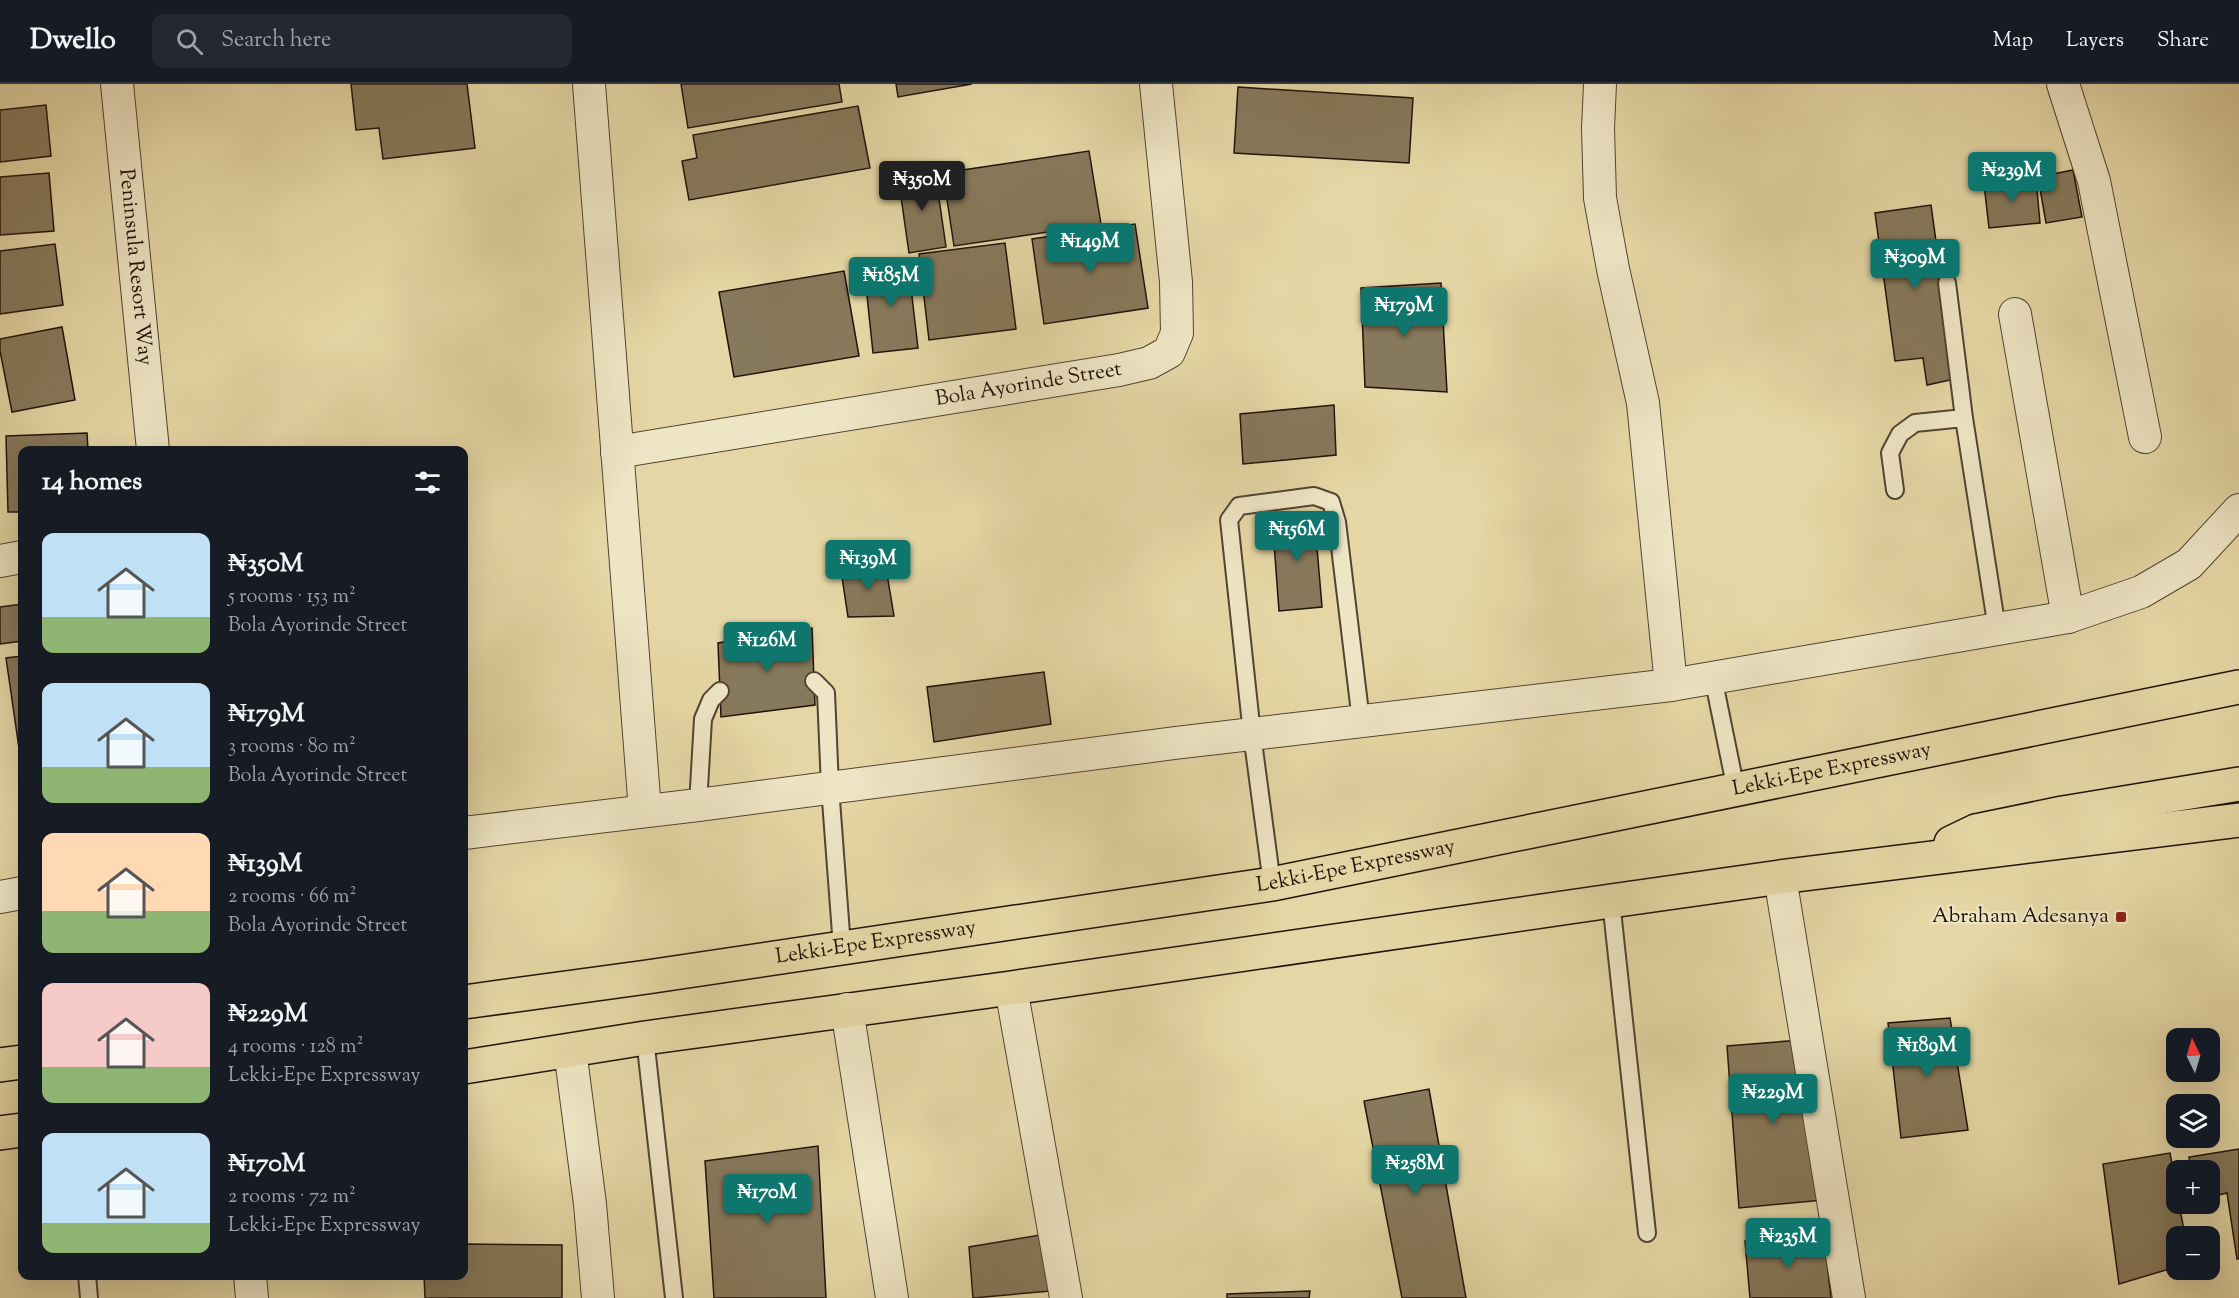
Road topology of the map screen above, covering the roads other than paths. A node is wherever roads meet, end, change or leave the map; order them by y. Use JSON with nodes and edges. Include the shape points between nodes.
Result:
{"nodes":[{"id":1,"x":117,"y":84,"type":"edge"},
{"id":2,"x":589,"y":84,"type":"edge"},
{"id":3,"x":1156,"y":84,"type":"edge"},
{"id":4,"x":1600,"y":84,"type":"edge"},
{"id":5,"x":2063,"y":84,"type":"edge"},
{"id":6,"x":1947,"y":283,"type":"dead end"},
{"id":7,"x":2015,"y":314,"type":"dead end"},
{"id":8,"x":1964,"y":418,"type":"junction"},
{"id":9,"x":2145,"y":437,"type":"dead end"},
{"id":10,"x":153,"y":446,"type":"edge"},
{"id":11,"x":617,"y":452,"type":"junction"},
{"id":12,"x":1895,"y":490,"type":"dead end"},
{"id":13,"x":2239,"y":510,"type":"edge"},
{"id":14,"x":18,"y":558,"type":"edge"},
{"id":15,"x":0,"y":561,"type":"edge"},
{"id":16,"x":2068,"y":617,"type":"junction"},
{"id":17,"x":1997,"y":629,"type":"junction"},
{"id":18,"x":1713,"y":677,"type":"junction"},
{"id":19,"x":814,"y":681,"type":"dead end"},
{"id":20,"x":1671,"y":685,"type":"junction"},
{"id":21,"x":2239,"y":687,"type":"edge"},
{"id":22,"x":720,"y":691,"type":"dead end"},
{"id":23,"x":1361,"y":721,"type":"junction"},
{"id":24,"x":1252,"y":734,"type":"junction"},
{"id":25,"x":2239,"y":784,"type":"edge"},
{"id":26,"x":830,"y":787,"type":"junction"},
{"id":27,"x":1736,"y":790,"type":"junction"},
{"id":28,"x":698,"y":806,"type":"junction"},
{"id":29,"x":645,"y":811,"type":"junction"},
{"id":30,"x":2239,"y":820,"type":"edge"},
{"id":31,"x":468,"y":833,"type":"edge"},
{"id":32,"x":1914,"y":861,"type":"junction"},
{"id":33,"x":1780,"y":877,"type":"junction"},
{"id":34,"x":1272,"y":884,"type":"junction"},
{"id":35,"x":18,"y":894,"type":"edge"},
{"id":36,"x":0,"y":897,"type":"edge"},
{"id":37,"x":1611,"y":901,"type":"junction"},
{"id":38,"x":842,"y":947,"type":"junction"},
{"id":39,"x":1011,"y":988,"type":"junction"},
{"id":40,"x":468,"y":1001,"type":"edge"},
{"id":41,"x":848,"y":1009,"type":"junction"},
{"id":42,"x":645,"y":1038,"type":"junction"},
{"id":43,"x":570,"y":1050,"type":"junction"},
{"id":44,"x":18,"y":1063,"type":"edge"},
{"id":45,"x":0,"y":1065,"type":"edge"},
{"id":46,"x":468,"y":1066,"type":"edge"},
{"id":47,"x":18,"y":1131,"type":"edge"},
{"id":48,"x":0,"y":1133,"type":"edge"},
{"id":49,"x":1647,"y":1233,"type":"dead end"},
{"id":50,"x":87,"y":1280,"type":"edge"},
{"id":51,"x":250,"y":1280,"type":"edge"},
{"id":52,"x":88,"y":1298,"type":"edge"},
{"id":53,"x":252,"y":1298,"type":"edge"},
{"id":54,"x":598,"y":1298,"type":"edge"},
{"id":55,"x":674,"y":1298,"type":"edge"},
{"id":56,"x":892,"y":1298,"type":"edge"},
{"id":57,"x":1066,"y":1298,"type":"edge"},
{"id":58,"x":1849,"y":1298,"type":"edge"}],
"edges":[{"from":1,"to":10,"type":"street","name":"Peninsula Resort Way"},
{"from":2,"to":11,"type":"street"},
{"from":3,"to":11,"type":"street","name":"Bola Ayorinde Street","via":[[1176,282],[1178,333],[1169,352],[1149,363],[1119,370]]},
{"from":4,"to":20,"type":"street","via":[[1600,198],[1643,403]]},
{"from":5,"to":9,"type":"street","via":[[2094,181]]},
{"from":6,"to":8,"type":"lane"},
{"from":7,"to":16,"type":"street"},
{"from":8,"to":12,"type":"lane","via":[[1915,423],[1900,434],[1890,453]]},
{"from":8,"to":17,"type":"lane"},
{"from":11,"to":29,"type":"street"},
{"from":13,"to":16,"type":"street","via":[[2189,564],[2141,592]]},
{"from":14,"to":15,"type":"street"},
{"from":16,"to":17,"type":"street"},
{"from":17,"to":18,"type":"street"},
{"from":18,"to":20,"type":"street"},
{"from":18,"to":27,"type":"lane"},
{"from":19,"to":26,"type":"lane","via":[[826,693]]},
{"from":20,"to":23,"type":"street"},
{"from":21,"to":27,"type":"highway","name":"Lekki-Epe Expressway"},
{"from":22,"to":28,"type":"lane","via":[[711,700],[703,719]]},
{"from":23,"to":24,"type":"street"},
{"from":23,"to":24,"type":"lane","via":[[1337,522],[1331,502],[1314,496],[1239,506],[1229,520]]},
{"from":24,"to":26,"type":"street"},
{"from":24,"to":34,"type":"lane"},
{"from":25,"to":32,"type":"highway","via":[[1976,831]]},
{"from":26,"to":28,"type":"street"},
{"from":26,"to":38,"type":"lane"},
{"from":27,"to":34,"type":"highway","name":"Lekki-Epe Expressway"},
{"from":28,"to":29,"type":"street"},
{"from":29,"to":31,"type":"street"},
{"from":30,"to":32,"type":"highway"},
{"from":32,"to":33,"type":"highway"},
{"from":33,"to":37,"type":"highway"},
{"from":33,"to":58,"type":"street"},
{"from":34,"to":38,"type":"highway","name":"Lekki-Epe Expressway"},
{"from":35,"to":36,"type":"street"},
{"from":37,"to":39,"type":"highway"},
{"from":37,"to":49,"type":"lane"},
{"from":38,"to":40,"type":"highway","name":"Lekki-Epe Expressway"},
{"from":39,"to":41,"type":"highway"},
{"from":39,"to":57,"type":"street"},
{"from":41,"to":42,"type":"highway"},
{"from":41,"to":56,"type":"street"},
{"from":42,"to":43,"type":"highway"},
{"from":42,"to":55,"type":"lane"},
{"from":43,"to":46,"type":"highway"},
{"from":43,"to":54,"type":"street"},
{"from":44,"to":45,"type":"highway"},
{"from":47,"to":48,"type":"highway"},
{"from":50,"to":52,"type":"lane"},
{"from":51,"to":53,"type":"street"}]}
